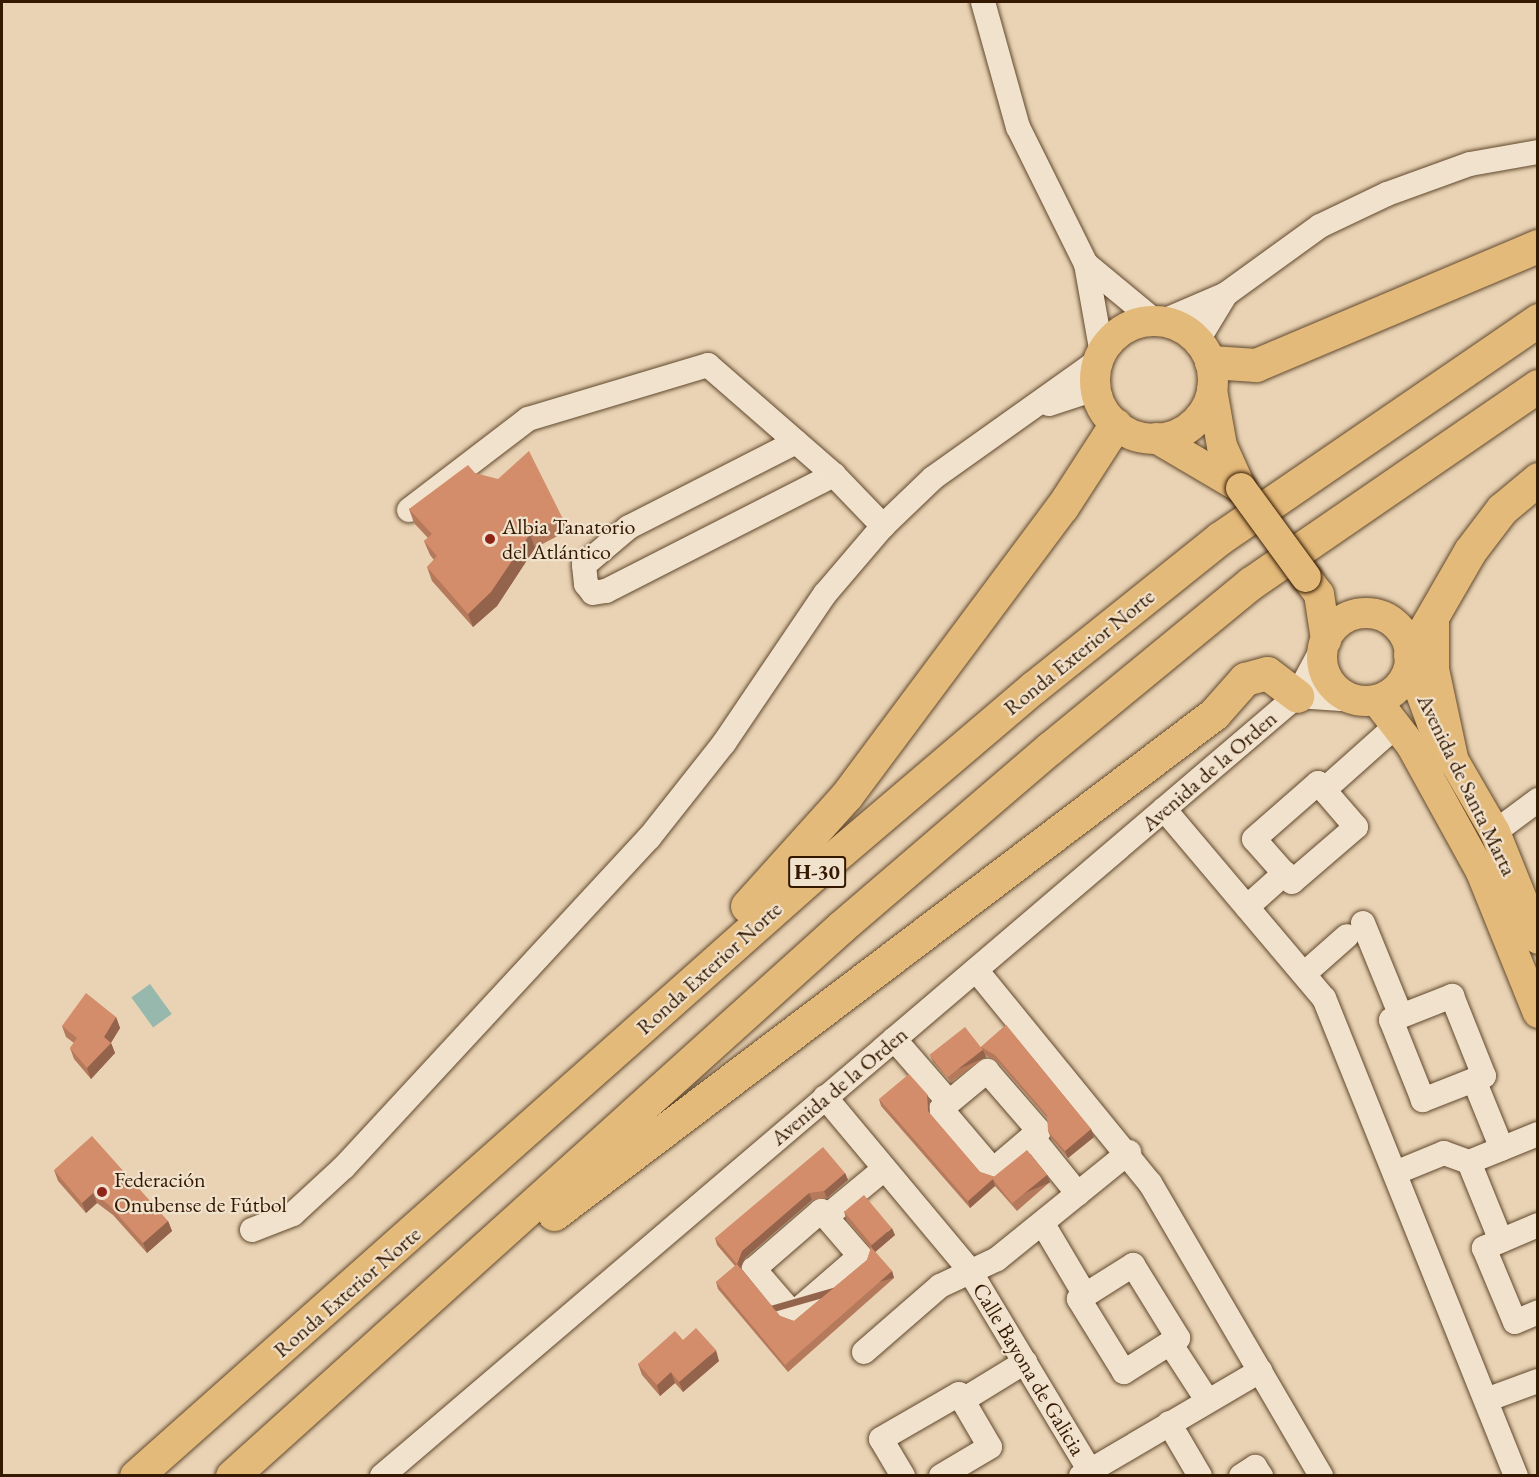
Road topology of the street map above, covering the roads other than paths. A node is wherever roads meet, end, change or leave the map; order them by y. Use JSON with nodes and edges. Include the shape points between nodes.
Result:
{"nodes":[{"id":1,"x":982,"y":2,"type":"edge"},
{"id":2,"x":1538,"y":152,"type":"edge"},
{"id":3,"x":1538,"y":246,"type":"edge"},
{"id":4,"x":1086,"y":264,"type":"junction"},
{"id":5,"x":1226,"y":294,"type":"junction"},
{"id":6,"x":1538,"y":320,"type":"edge"},
{"id":7,"x":1158,"y":321,"type":"junction"},
{"id":8,"x":1100,"y":357,"type":"junction"},
{"id":9,"x":1207,"y":364,"type":"junction"},
{"id":10,"x":1538,"y":386,"type":"edge"},
{"id":11,"x":1095,"y":389,"type":"junction"},
{"id":12,"x":1030,"y":410,"type":"junction"},
{"id":13,"x":1115,"y":425,"type":"junction"},
{"id":14,"x":1156,"y":438,"type":"junction"},
{"id":15,"x":796,"y":442,"type":"junction"},
{"id":16,"x":834,"y":475,"type":"junction"},
{"id":17,"x":1538,"y":479,"type":"edge"},
{"id":18,"x":1241,"y":488,"type":"junction"},
{"id":19,"x":408,"y":510,"type":"edge"},
{"id":20,"x":883,"y":526,"type":"junction"},
{"id":21,"x":1313,"y":585,"type":"junction"},
{"id":22,"x":1358,"y":613,"type":"junction"},
{"id":23,"x":1432,"y":617,"type":"junction"},
{"id":24,"x":1324,"y":643,"type":"junction"},
{"id":25,"x":1410,"y":659,"type":"junction"},
{"id":26,"x":1297,"y":696,"type":"junction"},
{"id":27,"x":1366,"y":700,"type":"junction"},
{"id":28,"x":1397,"y":725,"type":"junction"},
{"id":29,"x":1451,"y":758,"type":"junction"},
{"id":30,"x":1324,"y":790,"type":"junction"},
{"id":31,"x":1538,"y":800,"type":"edge"},
{"id":32,"x":1164,"y":809,"type":"junction"},
{"id":33,"x":1495,"y":832,"type":"junction"},
{"id":34,"x":1285,"y":873,"type":"junction"},
{"id":35,"x":1247,"y":907,"type":"junction"},
{"id":36,"x":1538,"y":939,"type":"edge"},
{"id":37,"x":976,"y":970,"type":"junction"},
{"id":38,"x":1304,"y":974,"type":"junction"},
{"id":39,"x":1538,"y":1013,"type":"edge"},
{"id":40,"x":1401,"y":1016,"type":"junction"},
{"id":41,"x":894,"y":1039,"type":"junction"},
{"id":42,"x":1474,"y":1080,"type":"junction"},
{"id":43,"x":825,"y":1096,"type":"junction"},
{"id":44,"x":949,"y":1102,"type":"junction"},
{"id":45,"x":535,"y":1124,"type":"junction"},
{"id":46,"x":1538,"y":1134,"type":"edge"},
{"id":47,"x":1032,"y":1137,"type":"junction"},
{"id":48,"x":1502,"y":1149,"type":"junction"},
{"id":49,"x":1129,"y":1152,"type":"junction"},
{"id":50,"x":1469,"y":1162,"type":"junction"},
{"id":51,"x":884,"y":1169,"type":"junction"},
{"id":52,"x":1395,"y":1173,"type":"junction"},
{"id":53,"x":1078,"y":1194,"type":"junction"},
{"id":54,"x":826,"y":1217,"type":"dead end"},
{"id":55,"x":1043,"y":1224,"type":"junction"},
{"id":56,"x":1538,"y":1225,"type":"edge"},
{"id":57,"x":252,"y":1230,"type":"dead end"},
{"id":58,"x":1501,"y":1241,"type":"junction"},
{"id":59,"x":968,"y":1269,"type":"junction"},
{"id":60,"x":1085,"y":1294,"type":"junction"},
{"id":61,"x":1538,"y":1312,"type":"edge"},
{"id":62,"x":397,"y":1332,"type":"junction"},
{"id":63,"x":1170,"y":1343,"type":"junction"},
{"id":64,"x":864,"y":1353,"type":"dead end"},
{"id":65,"x":1025,"y":1362,"type":"junction"},
{"id":66,"x":1260,"y":1371,"type":"junction"},
{"id":67,"x":1538,"y":1381,"type":"edge"},
{"id":68,"x":963,"y":1400,"type":"junction"},
{"id":69,"x":1207,"y":1400,"type":"junction"},
{"id":70,"x":1486,"y":1400,"type":"junction"},
{"id":71,"x":1169,"y":1423,"type":"junction"},
{"id":72,"x":1088,"y":1474,"type":"edge"},
{"id":73,"x":136,"y":1476,"type":"edge"},
{"id":74,"x":232,"y":1476,"type":"edge"},
{"id":75,"x":382,"y":1476,"type":"edge"},
{"id":76,"x":903,"y":1476,"type":"edge"},
{"id":77,"x":941,"y":1476,"type":"edge"},
{"id":78,"x":1200,"y":1476,"type":"edge"},
{"id":79,"x":1241,"y":1476,"type":"edge"},
{"id":80,"x":1261,"y":1476,"type":"edge"},
{"id":81,"x":1321,"y":1476,"type":"edge"},
{"id":82,"x":1516,"y":1476,"type":"edge"}],
"edges":[{"from":1,"to":4,"type":"street","via":[[1018,127]]},
{"from":2,"to":5,"type":"street","via":[[1470,164],[1387,194],[1320,226]]},
{"from":3,"to":9,"type":"highway","via":[[1256,365]]},
{"from":4,"to":7,"type":"street"},
{"from":4,"to":8,"type":"street"},
{"from":5,"to":7,"type":"street"},
{"from":5,"to":9,"type":"street"},
{"from":6,"to":45,"type":"highway","name":"Ronda Exterior Norte","number":"H-30","via":[[1220,538],[1034,687]]},
{"from":7,"to":8,"type":"main road","via":[[1124,329]]},
{"from":7,"to":9,"type":"main road"},
{"from":8,"to":11,"type":"main road"},
{"from":8,"to":12,"type":"street"},
{"from":9,"to":14,"type":"main road","via":[[1192,424]]},
{"from":9,"to":18,"type":"main road","via":[[1222,447]]},
{"from":10,"to":62,"type":"highway","number":"H-30","via":[[1251,583],[1050,748],[841,927]]},
{"from":11,"to":12,"type":"street"},
{"from":11,"to":13,"type":"main road"},
{"from":12,"to":20,"type":"street","via":[[933,478]]},
{"from":13,"to":14,"type":"main road"},
{"from":13,"to":45,"type":"highway","via":[[1062,507],[847,795],[773,881],[680,970]]},
{"from":14,"to":18,"type":"main road"},
{"from":15,"to":16,"type":"street"},
{"from":15,"to":16,"type":"street","via":[[629,526],[584,565],[586,584],[593,593],[606,591]]},
{"from":15,"to":19,"type":"street","via":[[708,365],[528,418]]},
{"from":16,"to":20,"type":"street"},
{"from":17,"to":23,"type":"highway","via":[[1502,509]]},
{"from":18,"to":21,"type":"main road","bridge":true},
{"from":20,"to":57,"type":"street","via":[[825,594],[724,743],[649,838],[344,1167],[293,1214]]},
{"from":21,"to":22,"type":"main road"},
{"from":21,"to":24,"type":"main road"},
{"from":22,"to":24,"type":"main road","via":[[1340,621]]},
{"from":22,"to":25,"type":"main road","via":[[1394,622]]},
{"from":23,"to":25,"type":"highway"},
{"from":23,"to":29,"type":"highway","via":[[1432,669]]},
{"from":24,"to":26,"type":"street","name":"Avenida de la Orden"},
{"from":24,"to":27,"type":"main road","via":[[1327,678]]},
{"from":25,"to":27,"type":"main road","via":[[1397,686]]},
{"from":25,"to":29,"type":"main road","name":"Avenida de Santa Marta"},
{"from":26,"to":27,"type":"street","name":"Avenida de la Orden"},
{"from":26,"to":32,"type":"street","name":"Avenida de la Orden"},
{"from":26,"to":62,"type":"highway","via":[[1267,673],[1245,679],[1214,714],[1009,872]]},
{"from":27,"to":28,"type":"main road","name":"Avenida de Santa Marta"},
{"from":28,"to":30,"type":"street"},
{"from":28,"to":39,"type":"main road","name":"Avenida de Santa Marta","via":[[1481,872]]},
{"from":29,"to":33,"type":"main road","name":"Avenida de Santa Marta"},
{"from":30,"to":34,"type":"street","via":[[1318,783],[1254,838]]},
{"from":30,"to":34,"type":"street","via":[[1356,827],[1292,882]]},
{"from":31,"to":33,"type":"street"},
{"from":32,"to":35,"type":"street"},
{"from":32,"to":37,"type":"street","name":"Avenida de la Orden"},
{"from":33,"to":36,"type":"main road","name":"Avenida de Santa Marta"},
{"from":34,"to":35,"type":"street"},
{"from":35,"to":38,"type":"street"},
{"from":37,"to":41,"type":"street","name":"Avenida de la Orden"},
{"from":37,"to":49,"type":"street"},
{"from":38,"to":40,"type":"street","via":[[1355,929]]},
{"from":38,"to":52,"type":"street","via":[[1324,998]]},
{"from":40,"to":42,"type":"street","via":[[1452,996],[1484,1076]]},
{"from":40,"to":42,"type":"street","via":[[1391,1020],[1423,1101]]},
{"from":41,"to":43,"type":"street","name":"Avenida de la Orden"},
{"from":41,"to":44,"type":"street"},
{"from":42,"to":48,"type":"street"},
{"from":43,"to":51,"type":"street","name":"Calle Bayona de Galicia"},
{"from":43,"to":75,"type":"street","name":"Avenida de la Orden"},
{"from":44,"to":47,"type":"street","via":[[987,1071],[1039,1131]]},
{"from":44,"to":47,"type":"street","via":[[941,1108],[993,1170]]},
{"from":45,"to":73,"type":"highway","name":"Ronda Exterior Norte","number":"H-30"},
{"from":46,"to":48,"type":"street"},
{"from":47,"to":53,"type":"street"},
{"from":48,"to":50,"type":"street"},
{"from":49,"to":53,"type":"street","name":"Calle Bayona de Galicia"},
{"from":49,"to":66,"type":"street"},
{"from":50,"to":52,"type":"street","via":[[1444,1154]]},
{"from":50,"to":58,"type":"street"},
{"from":51,"to":54,"type":"street"},
{"from":51,"to":59,"type":"street","name":"Calle Bayona de Galicia"},
{"from":52,"to":70,"type":"street"},
{"from":53,"to":55,"type":"street","name":"Calle Bayona de Galicia"},
{"from":55,"to":59,"type":"street","name":"Calle Bayona de Galicia","via":[[997,1259]]},
{"from":55,"to":60,"type":"street"},
{"from":56,"to":58,"type":"street"},
{"from":58,"to":61,"type":"street","via":[[1484,1248],[1515,1322]]},
{"from":59,"to":64,"type":"street","name":"Calle Bayona de Galicia"},
{"from":59,"to":65,"type":"street","name":"Calle Bayona de Galicia"},
{"from":60,"to":63,"type":"street","via":[[1079,1299],[1124,1372]]},
{"from":60,"to":63,"type":"street","via":[[1133,1265],[1178,1338]]},
{"from":62,"to":74,"type":"highway","number":"H-30"},
{"from":63,"to":69,"type":"street"},
{"from":65,"to":68,"type":"street"},
{"from":65,"to":72,"type":"street","name":"Calle Bayona de Galicia"},
{"from":66,"to":69,"type":"street","name":"Calle Bayona de Galicia"},
{"from":66,"to":81,"type":"street"},
{"from":67,"to":70,"type":"street"},
{"from":68,"to":76,"type":"street","via":[[959,1394],[881,1439]]},
{"from":68,"to":77,"type":"street","via":[[990,1447]]},
{"from":69,"to":71,"type":"street","name":"Calle Bayona de Galicia"},
{"from":70,"to":82,"type":"street"},
{"from":71,"to":72,"type":"street","name":"Calle Bayona de Galicia"},
{"from":71,"to":78,"type":"street"},
{"from":79,"to":80,"type":"street","via":[[1255,1467]]}]}
